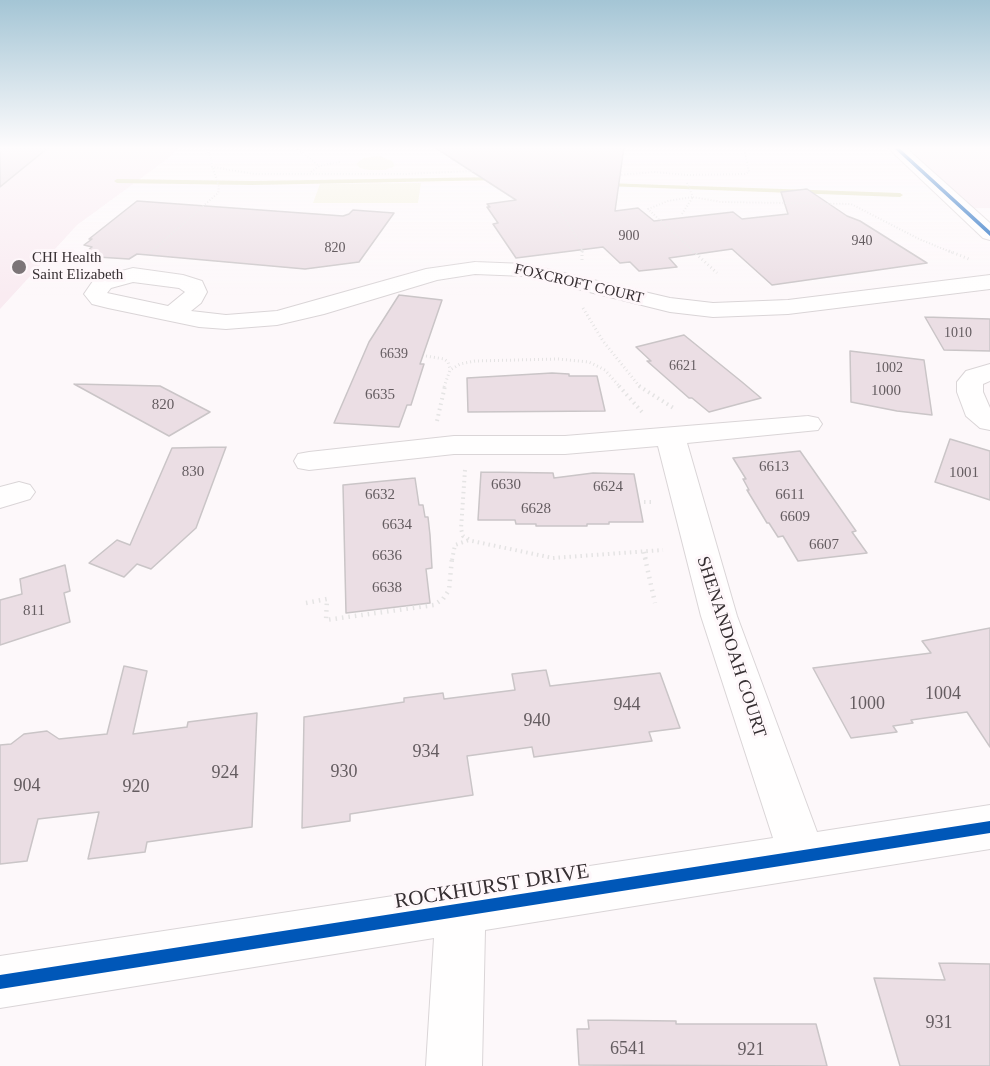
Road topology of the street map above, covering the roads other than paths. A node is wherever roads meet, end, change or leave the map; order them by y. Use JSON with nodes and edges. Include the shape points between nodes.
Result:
{"nodes":[{"id":1,"x":949,"y":197,"type":"edge"},
{"id":2,"x":990,"y":234,"type":"edge"},
{"id":3,"x":990,"y":282,"type":"edge"},
{"id":4,"x":173,"y":314,"type":"dead end"},
{"id":5,"x":990,"y":372,"type":"edge"},
{"id":6,"x":990,"y":422,"type":"edge"},
{"id":7,"x":808,"y":424,"type":"dead end"},
{"id":8,"x":672,"y":427,"type":"junction"},
{"id":9,"x":309,"y":461,"type":"dead end"},
{"id":10,"x":990,"y":827,"type":"edge"},
{"id":11,"x":802,"y":856,"type":"junction"},
{"id":12,"x":461,"y":910,"type":"junction"},
{"id":13,"x":0,"y":982,"type":"edge"},
{"id":14,"x":454,"y":1066,"type":"edge"}],
"edges":[{"from":1,"to":2,"type":"street"},
{"from":3,"to":4,"type":"street","name":"FOXCROFT COURT","via":[[735,311],[670,304],[578,273],[475,268],[434,274],[277,318],[226,322]]},
{"from":5,"to":6,"type":"street","via":[[970,382],[976,410]]},
{"from":7,"to":8,"type":"street"},
{"from":8,"to":9,"type":"street","via":[[565,445],[478,444]]},
{"from":8,"to":11,"type":"street","name":"SHENANDOAH COURT","via":[[716,605]]},
{"from":10,"to":11,"type":"street","name":"ROCKHURST DRIVE"},
{"from":11,"to":12,"type":"street","name":"ROCKHURST DRIVE"},
{"from":12,"to":13,"type":"street","name":"ROCKHURST DRIVE"},
{"from":12,"to":14,"type":"street"}]}
